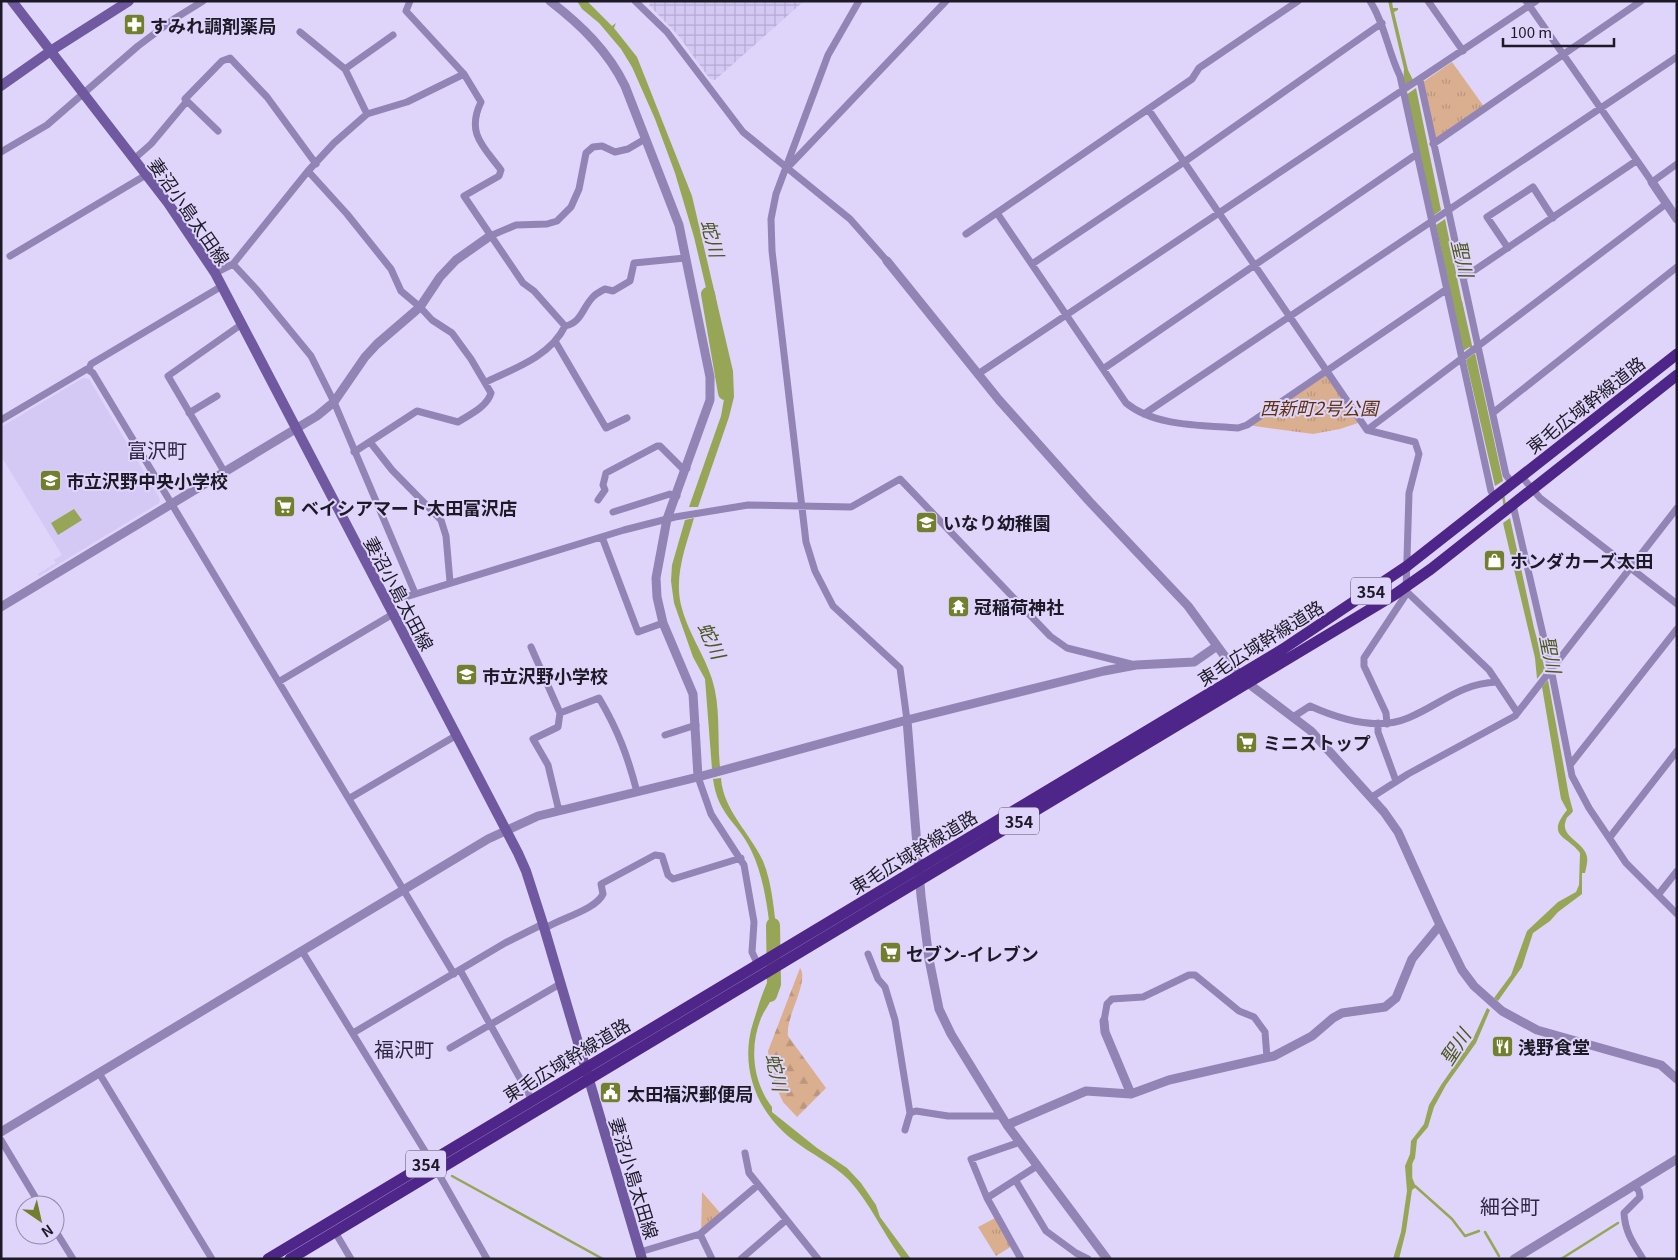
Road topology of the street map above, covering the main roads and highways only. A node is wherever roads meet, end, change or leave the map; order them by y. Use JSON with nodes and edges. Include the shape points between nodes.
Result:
{"nodes":[{"id":1,"x":12,"y":1,"type":"edge"},
{"id":2,"x":129,"y":1,"type":"edge"},
{"id":3,"x":52,"y":50,"type":"junction"},
{"id":4,"x":1,"y":86,"type":"edge"},
{"id":5,"x":1677,"y":354,"type":"edge"},
{"id":6,"x":1677,"y":375,"type":"edge"},
{"id":7,"x":1245,"y":680,"type":"junction"},
{"id":8,"x":586,"y":1074,"type":"junction"},
{"id":9,"x":434,"y":1166,"type":"junction"},
{"id":10,"x":641,"y":1256,"type":"edge"},
{"id":11,"x":268,"y":1259,"type":"edge"},
{"id":12,"x":290,"y":1259,"type":"edge"}],
"edges":[{"from":1,"to":3,"type":"main road","name":"妻沼小島太田線"},
{"from":2,"to":3,"type":"main road"},
{"from":3,"to":4,"type":"main road"},
{"from":3,"to":8,"type":"main road","name":"妻沼小島太田線","via":[[188,229],[215,273],[457,734],[526,871]]},
{"from":5,"to":7,"type":"highway","name":"東毛広域幹線道路","number":"354","via":[[1407,566]]},
{"from":6,"to":7,"type":"highway","name":"東毛広域幹線道路","number":"354","via":[[1406,590]]},
{"from":7,"to":8,"type":"highway","name":"東毛広域幹線道路","number":"354","via":[[790,959]]},
{"from":7,"to":8,"type":"highway","name":"東毛広域幹線道路","number":"354","via":[[920,867]]},
{"from":8,"to":9,"type":"highway","name":"東毛広域幹線道路","number":"354"},
{"from":8,"to":9,"type":"highway","name":"東毛広域幹線道路","number":"354","via":[[532,1100]]},
{"from":8,"to":10,"type":"main road","name":"妻沼小島太田線"},
{"from":9,"to":11,"type":"highway","name":"東毛広域幹線道路","number":"354"},
{"from":9,"to":12,"type":"highway","name":"東毛広域幹線道路","number":"354"}]}
